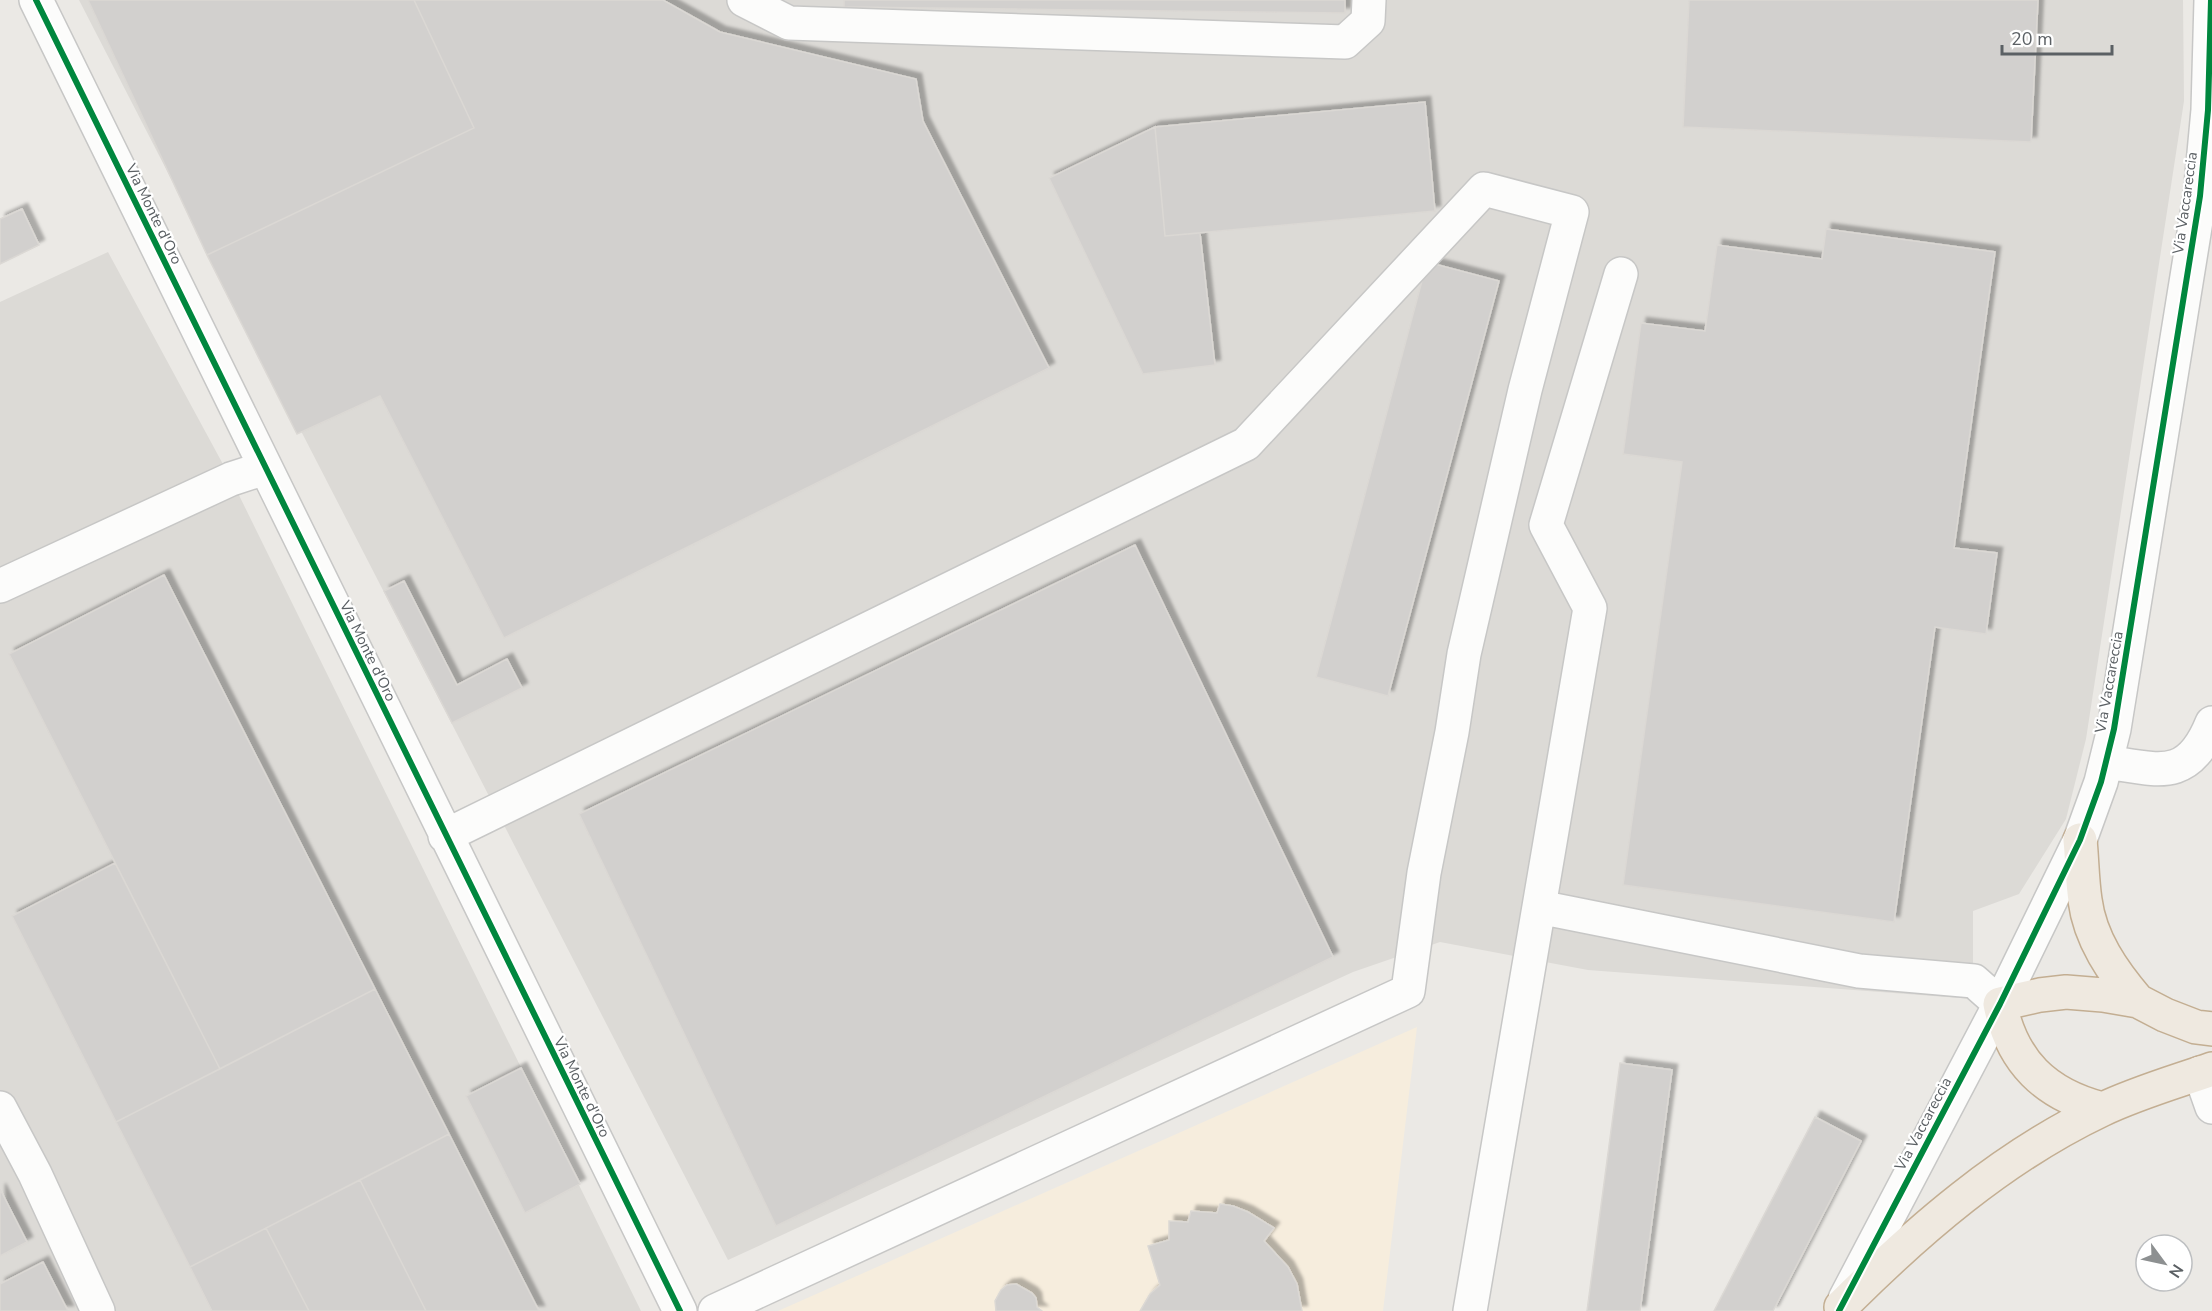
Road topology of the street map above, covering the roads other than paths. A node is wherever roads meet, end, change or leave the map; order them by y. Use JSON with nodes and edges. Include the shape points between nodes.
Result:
{"nodes":[{"id":1,"x":36,"y":0,"type":"edge"},
{"id":2,"x":744,"y":0,"type":"edge"},
{"id":3,"x":1369,"y":0,"type":"edge"},
{"id":4,"x":2211,"y":0,"type":"edge"},
{"id":5,"x":1621,"y":274,"type":"dead end"},
{"id":6,"x":265,"y":468,"type":"junction"},
{"id":7,"x":0,"y":586,"type":"edge"},
{"id":8,"x":2212,"y":723,"type":"edge"},
{"id":9,"x":2106,"y":762,"type":"junction"},
{"id":10,"x":445,"y":836,"type":"junction"},
{"id":11,"x":2080,"y":840,"type":"junction"},
{"id":12,"x":1539,"y":907,"type":"junction"},
{"id":13,"x":2138,"y":1001,"type":"junction"},
{"id":14,"x":2000,"y":1004,"type":"junction"},
{"id":15,"x":2212,"y":1029,"type":"edge"},
{"id":16,"x":2206,"y":1071,"type":"edge"},
{"id":17,"x":2212,"y":1107,"type":"edge"},
{"id":18,"x":0,"y":1108,"type":"edge"},
{"id":19,"x":2102,"y":1109,"type":"junction"},
{"id":20,"x":1840,"y":1309,"type":"edge"},
{"id":21,"x":98,"y":1311,"type":"edge"},
{"id":22,"x":680,"y":1311,"type":"edge"},
{"id":23,"x":715,"y":1311,"type":"edge"},
{"id":24,"x":1470,"y":1311,"type":"edge"}],
"edges":[{"from":1,"to":6,"type":"street","name":"Via Monte d'Oro"},
{"from":2,"to":3,"type":"street","via":[[789,23],[1345,42],[1368,21]]},
{"from":4,"to":9,"type":"street","name":"Via Vaccareccia","via":[[2208,110],[2200,196]]},
{"from":5,"to":12,"type":"street","via":[[1546,525],[1590,608]]},
{"from":6,"to":7,"type":"street","via":[[231,479]]},
{"from":6,"to":10,"type":"street","name":"Via Monte d'Oro"},
{"from":8,"to":9,"type":"street","via":[[2199,749],[2175,767],[2150,769]]},
{"from":9,"to":11,"type":"street","name":"Via Vaccareccia"},
{"from":10,"to":22,"type":"street","name":"Via Monte d'Oro"},
{"from":10,"to":23,"type":"street","via":[[1246,444],[1484,189],[1572,212],[1525,390],[1464,654],[1424,873],[1408,991]]},
{"from":11,"to":13,"type":"highway","via":[[2085,900],[2092,929],[2120,979]]},
{"from":11,"to":14,"type":"street","name":"Via Vaccareccia"},
{"from":12,"to":14,"type":"street","via":[[1859,971],[1974,981]]},
{"from":12,"to":24,"type":"street"},
{"from":13,"to":14,"type":"highway","via":[[2066,992]]},
{"from":13,"to":15,"type":"highway","via":[[2196,1027]]},
{"from":14,"to":19,"type":"highway","via":[[2010,1041],[2034,1073],[2077,1101]]},
{"from":14,"to":20,"type":"street","name":"Via Vaccareccia"},
{"from":16,"to":17,"type":"street"},
{"from":16,"to":19,"type":"highway"},
{"from":18,"to":21,"type":"street"},
{"from":19,"to":20,"type":"highway","via":[[2029,1150],[1970,1192],[1884,1264]]}]}
